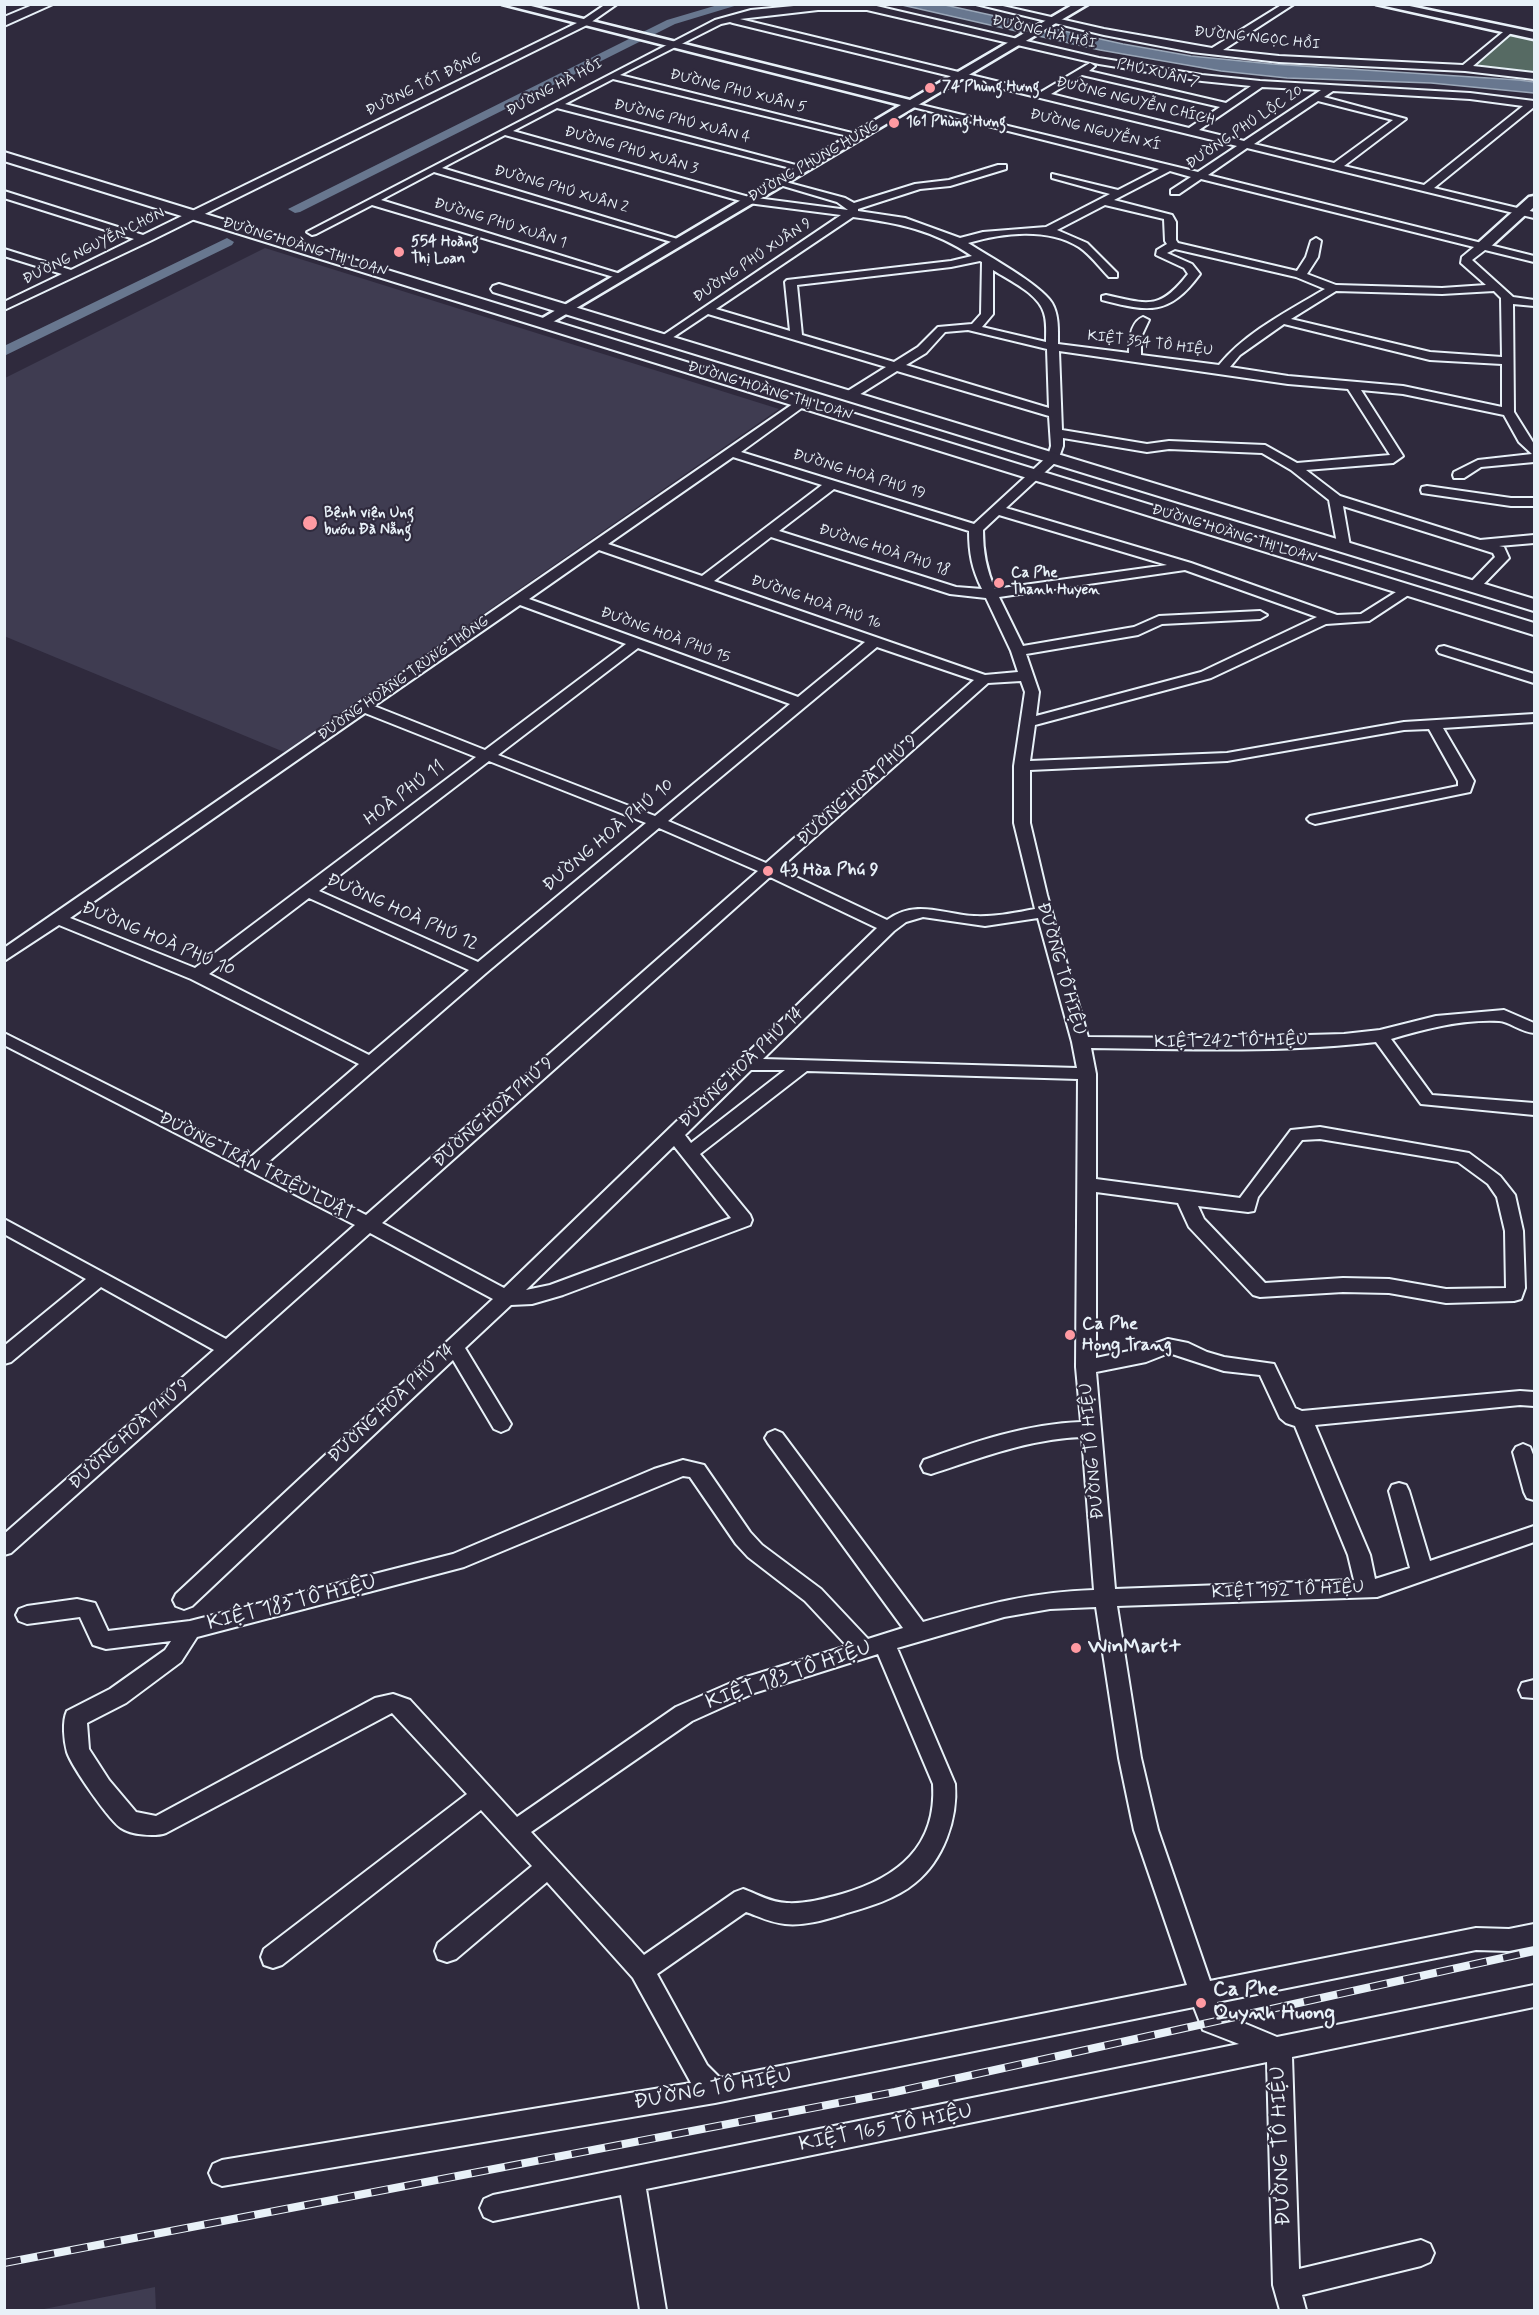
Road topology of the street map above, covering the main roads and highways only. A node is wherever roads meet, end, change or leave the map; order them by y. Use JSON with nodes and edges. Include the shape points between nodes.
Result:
{"nodes":[{"id":1,"x":47,"y":4,"type":"edge"},
{"id":2,"x":4,"y":22,"type":"edge"},
{"id":3,"x":4,"y":156,"type":"edge"},
{"id":4,"x":196,"y":196,"type":"dead end"},
{"id":5,"x":242,"y":210,"type":"dead end"},
{"id":6,"x":292,"y":226,"type":"dead end"},
{"id":7,"x":334,"y":239,"type":"dead end"},
{"id":8,"x":489,"y":286,"type":"dead end"},
{"id":9,"x":1534,"y":605,"type":"edge"},
{"id":10,"x":1534,"y":629,"type":"edge"}],
"edges":[{"from":1,"to":2,"type":"main road"},
{"from":3,"to":10,"type":"main road","name":"ĐƯỜNG HOÀNG THỊ LOAN"},
{"from":4,"to":5,"type":"main road","name":"ĐƯỜNG HOÀNG THỊ LOAN"},
{"from":6,"to":7,"type":"main road","name":"ĐƯỜNG HOÀNG THỊ LOAN"},
{"from":8,"to":9,"type":"main road","name":"ĐƯỜNG HOÀNG THỊ LOAN"}]}
